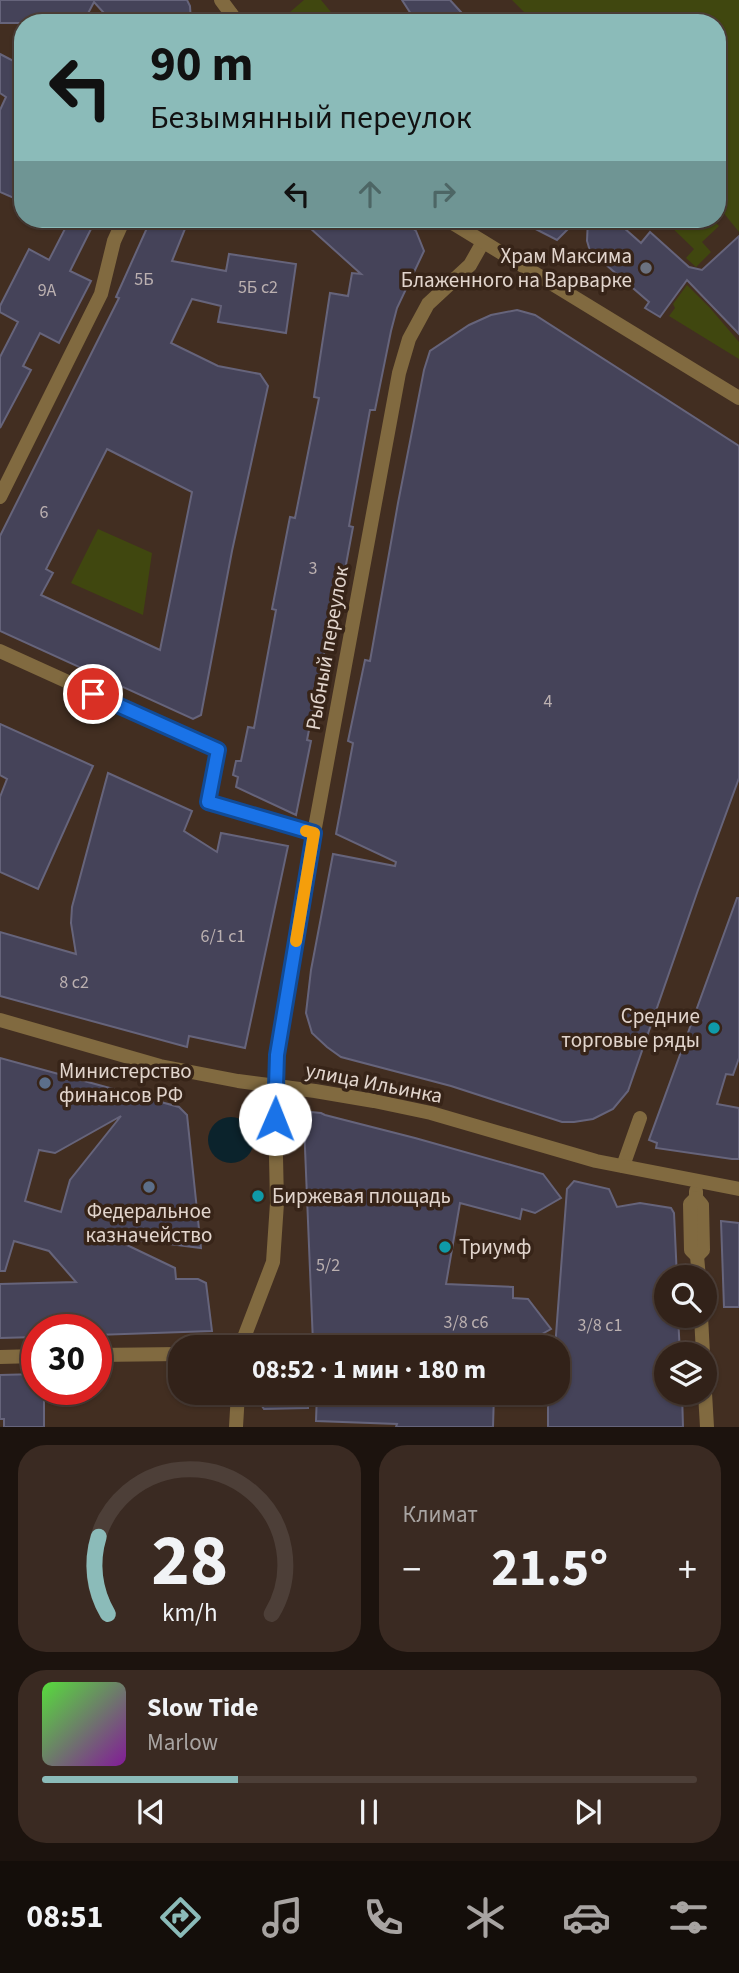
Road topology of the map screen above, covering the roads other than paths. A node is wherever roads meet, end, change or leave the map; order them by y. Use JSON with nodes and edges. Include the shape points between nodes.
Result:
{"nodes":[{"id":1,"x":120,"y":228,"type":"edge"},
{"id":2,"x":460,"y":228,"type":"edge"},
{"id":3,"x":483,"y":242,"type":"junction"},
{"id":4,"x":739,"y":398,"type":"edge"},
{"id":5,"x":0,"y":497,"type":"edge"},
{"id":6,"x":0,"y":651,"type":"edge"},
{"id":7,"x":314,"y":833,"type":"junction"},
{"id":8,"x":0,"y":1020,"type":"edge"},
{"id":9,"x":276,"y":1087,"type":"junction"},
{"id":10,"x":640,"y":1118,"type":"dead end"},
{"id":11,"x":623,"y":1166,"type":"junction"},
{"id":12,"x":695,"y":1180,"type":"junction"},
{"id":13,"x":739,"y":1189,"type":"edge"},
{"id":14,"x":698,"y":1265,"type":"edge"},
{"id":15,"x":245,"y":1335,"type":"edge"},
{"id":16,"x":168,"y":1354,"type":"edge"},
{"id":17,"x":21,"y":1356,"type":"edge"},
{"id":18,"x":112,"y":1356,"type":"edge"},
{"id":19,"x":0,"y":1357,"type":"edge"},
{"id":20,"x":237,"y":1405,"type":"edge"},
{"id":21,"x":706,"y":1405,"type":"edge"},
{"id":22,"x":236,"y":1427,"type":"edge"},
{"id":23,"x":707,"y":1427,"type":"edge"}],
"edges":[{"from":1,"to":5,"type":"street","via":[[102,294]]},
{"from":2,"to":3,"type":"street"},
{"from":3,"to":4,"type":"street"},
{"from":3,"to":7,"type":"street","name":"Рыбный переулок","via":[[470,265],[428,304],[409,339],[399,373]]},
{"from":6,"to":7,"type":"street","via":[[218,750],[208,802]]},
{"from":7,"to":9,"type":"street","name":"Рыбный переулок","via":[[277,1055]]},
{"from":8,"to":9,"type":"street","name":"улица Ильинка","via":[[160,1066]]},
{"from":9,"to":11,"type":"street","name":"улица Ильинка","via":[[431,1113]]},
{"from":9,"to":15,"type":"street","name":"Рыбный переулок","via":[[273,1262]]},
{"from":10,"to":11,"type":"street"},
{"from":11,"to":12,"type":"street","name":"улица Ильинка"},
{"from":12,"to":13,"type":"street","name":"улица Ильинка"},
{"from":12,"to":14,"type":"street","via":[[696,1198],[702,1205],[703,1250],[697,1256]]},
{"from":16,"to":18,"type":"street"},
{"from":17,"to":19,"type":"street"},
{"from":20,"to":22,"type":"street"},
{"from":21,"to":23,"type":"street"}]}
